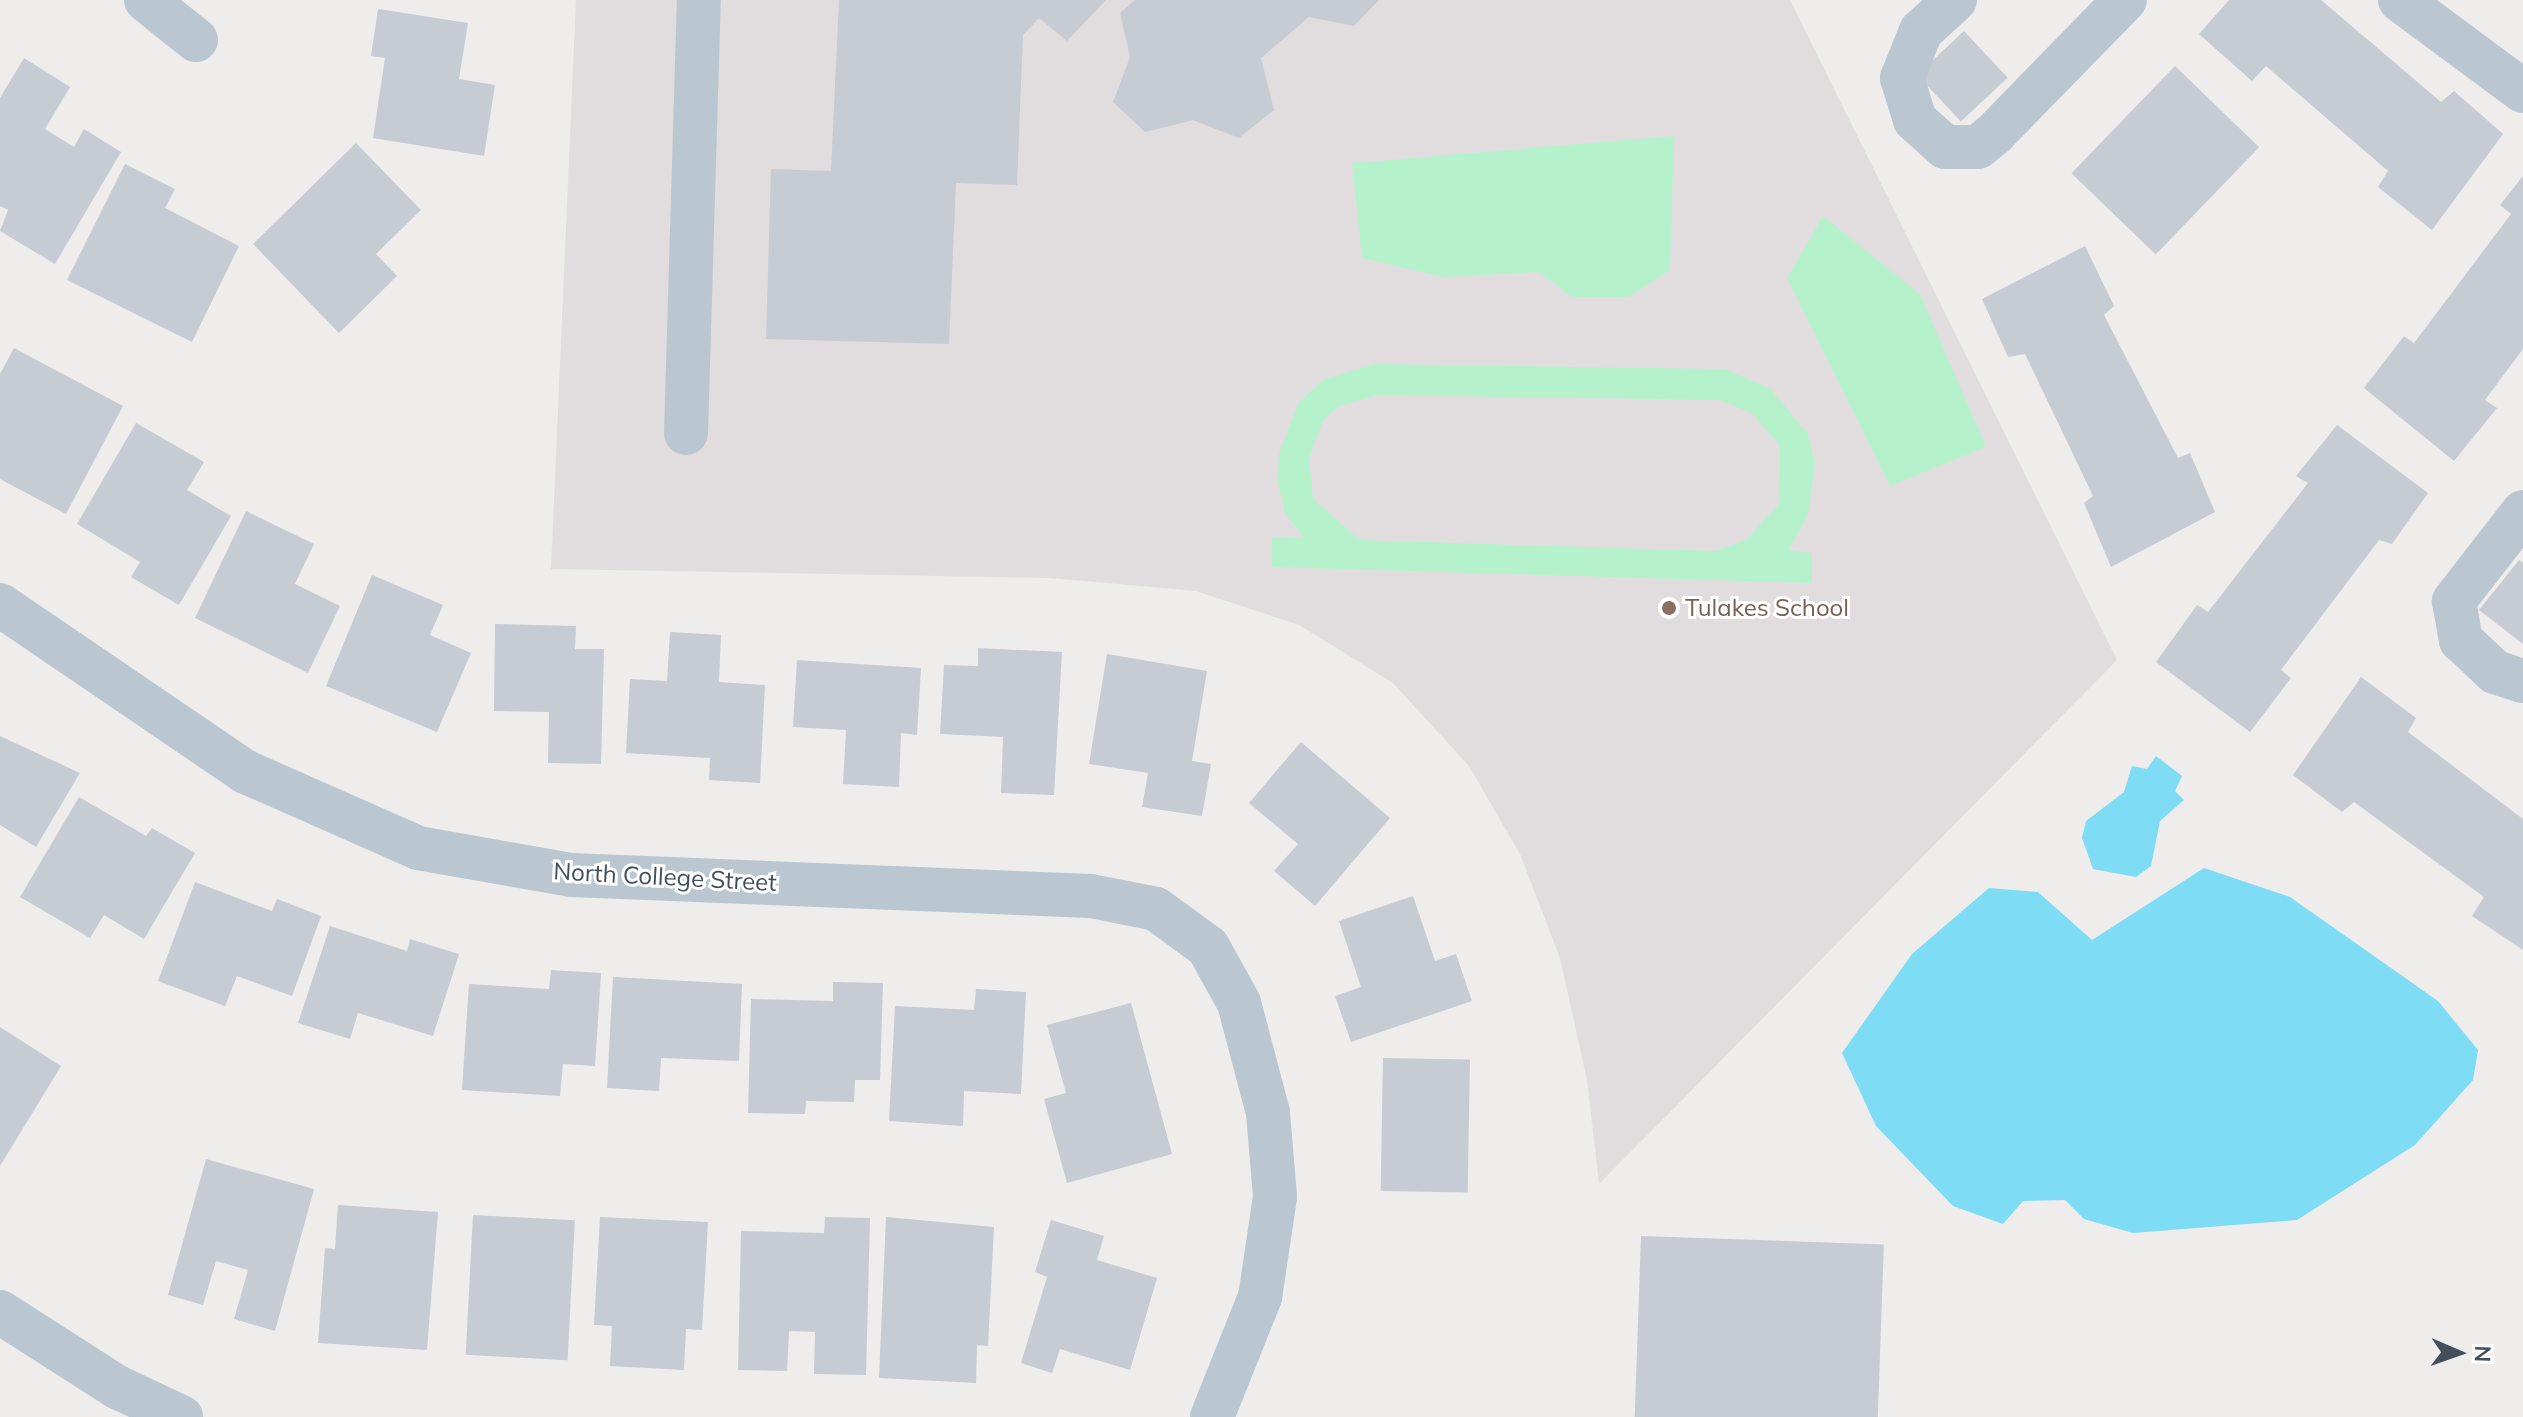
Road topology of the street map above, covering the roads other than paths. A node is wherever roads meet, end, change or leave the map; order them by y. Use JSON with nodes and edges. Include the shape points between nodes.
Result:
{"nodes":[{"id":1,"x":146,"y":0,"type":"edge"},
{"id":2,"x":699,"y":0,"type":"edge"},
{"id":3,"x":1955,"y":0,"type":"edge"},
{"id":4,"x":2125,"y":0,"type":"edge"},
{"id":5,"x":2400,"y":0,"type":"edge"},
{"id":6,"x":196,"y":40,"type":"dead end"},
{"id":7,"x":2523,"y":91,"type":"edge"},
{"id":8,"x":686,"y":433,"type":"dead end"},
{"id":9,"x":2523,"y":512,"type":"edge"},
{"id":10,"x":0,"y":605,"type":"edge"},
{"id":11,"x":2523,"y":681,"type":"edge"},
{"id":12,"x":0,"y":1312,"type":"edge"},
{"id":13,"x":181,"y":1417,"type":"edge"},
{"id":14,"x":1212,"y":1417,"type":"edge"}],
"edges":[{"from":1,"to":6,"type":"street"},
{"from":2,"to":8,"type":"street"},
{"from":3,"to":4,"type":"street","via":[[1921,31],[1902,78],[1915,120],[1945,147],[1978,147]]},
{"from":5,"to":7,"type":"street"},
{"from":9,"to":11,"type":"street","via":[[2454,601],[2461,640],[2495,672]]},
{"from":10,"to":14,"type":"street","name":"North College Street","via":[[246,772],[418,848],[571,875],[1091,896],[1156,909],[1208,947],[1239,1003],[1268,1113],[1275,1197],[1260,1297]]},
{"from":12,"to":13,"type":"street","via":[[117,1387]]}]}
